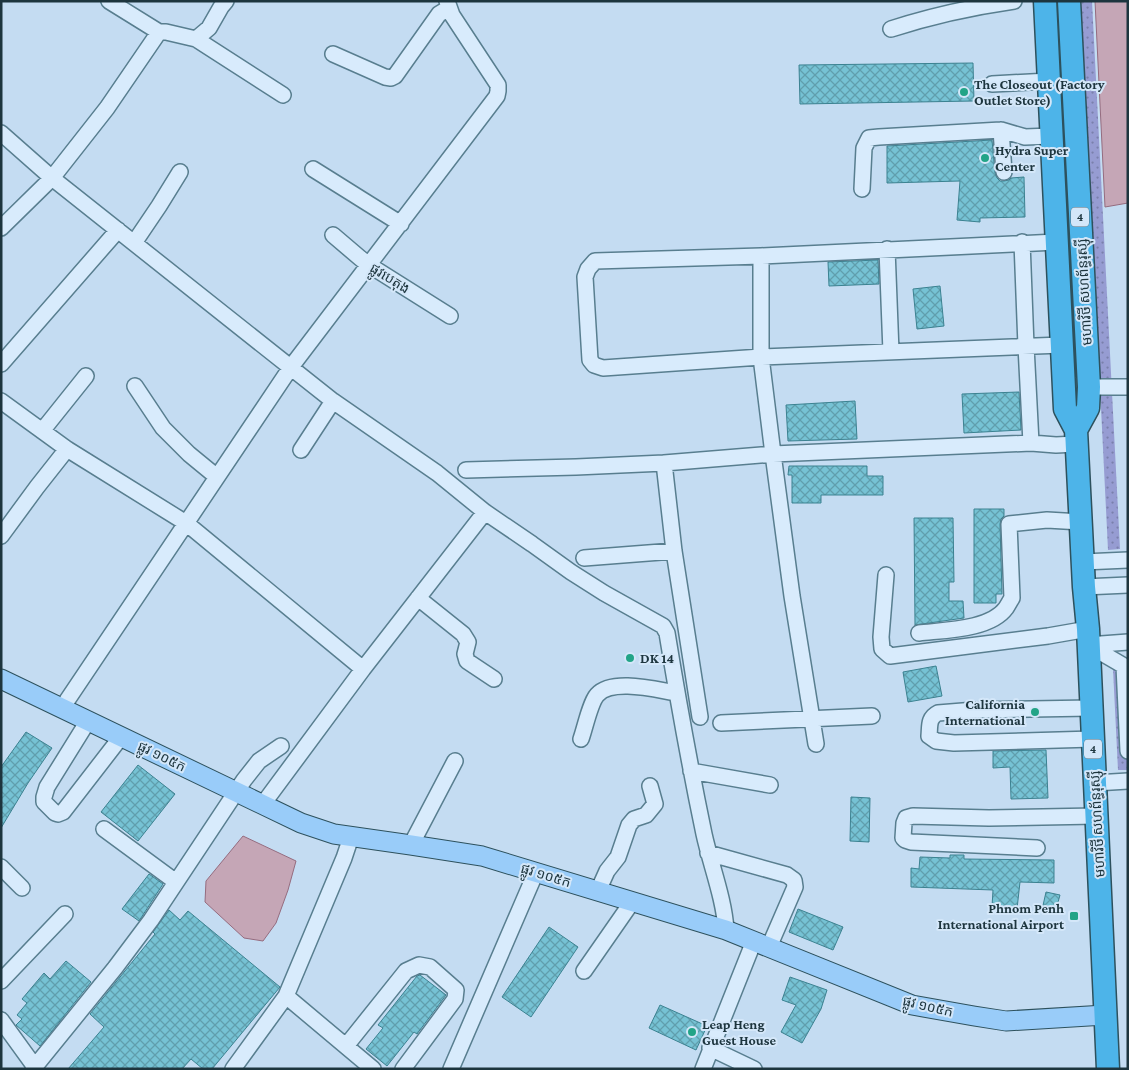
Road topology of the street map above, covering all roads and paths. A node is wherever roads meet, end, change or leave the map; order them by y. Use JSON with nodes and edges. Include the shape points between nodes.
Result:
{"nodes":[{"id":1,"x":109,"y":1,"type":"edge"},
{"id":2,"x":226,"y":1,"type":"edge"},
{"id":3,"x":1014,"y":1,"type":"edge"},
{"id":4,"x":1045,"y":1,"type":"edge"},
{"id":5,"x":1068,"y":1,"type":"edge"},
{"id":6,"x":448,"y":6,"type":"edge"},
{"id":7,"x":891,"y":29,"type":"dead end"},
{"id":8,"x":159,"y":32,"type":"junction"},
{"id":9,"x":196,"y":39,"type":"junction"},
{"id":10,"x":333,"y":54,"type":"dead end"},
{"id":11,"x":1049,"y":82,"type":"junction"},
{"id":12,"x":992,"y":84,"type":"dead end"},
{"id":13,"x":283,"y":94,"type":"dead end"},
{"id":14,"x":1001,"y":130,"type":"junction"},
{"id":15,"x":1,"y":133,"type":"edge"},
{"id":16,"x":1051,"y":136,"type":"junction"},
{"id":17,"x":313,"y":169,"type":"dead end"},
{"id":18,"x":180,"y":172,"type":"dead end"},
{"id":19,"x":1004,"y":172,"type":"dead end"},
{"id":20,"x":52,"y":178,"type":"junction"},
{"id":21,"x":862,"y":189,"type":"dead end"},
{"id":22,"x":401,"y":224,"type":"junction"},
{"id":23,"x":1,"y":228,"type":"edge"},
{"id":24,"x":118,"y":230,"type":"junction"},
{"id":25,"x":333,"y":235,"type":"dead end"},
{"id":26,"x":1022,"y":242,"type":"junction"},
{"id":27,"x":1056,"y":242,"type":"junction"},
{"id":28,"x":134,"y":243,"type":"junction"},
{"id":29,"x":886,"y":250,"type":"junction"},
{"id":30,"x":761,"y":256,"type":"junction"},
{"id":31,"x":369,"y":265,"type":"junction"},
{"id":32,"x":450,"y":316,"type":"dead end"},
{"id":33,"x":1062,"y":345,"type":"junction"},
{"id":34,"x":1026,"y":346,"type":"junction"},
{"id":35,"x":890,"y":352,"type":"junction"},
{"id":36,"x":761,"y":357,"type":"junction"},
{"id":37,"x":1,"y":364,"type":"edge"},
{"id":38,"x":291,"y":367,"type":"junction"},
{"id":39,"x":86,"y":376,"type":"dead end"},
{"id":40,"x":136,"y":386,"type":"dead end"},
{"id":41,"x":1089,"y":387,"type":"junction"},
{"id":42,"x":1128,"y":387,"type":"edge"},
{"id":43,"x":333,"y":400,"type":"junction"},
{"id":44,"x":1,"y":401,"type":"edge"},
{"id":45,"x":42,"y":431,"type":"junction"},
{"id":46,"x":1076,"y":437,"type":"junction"},
{"id":47,"x":1031,"y":443,"type":"junction"},
{"id":48,"x":67,"y":449,"type":"junction"},
{"id":49,"x":301,"y":450,"type":"dead end"},
{"id":50,"x":773,"y":454,"type":"junction"},
{"id":51,"x":664,"y":463,"type":"junction"},
{"id":52,"x":466,"y":470,"type":"dead end"},
{"id":53,"x":217,"y":477,"type":"junction"},
{"id":54,"x":485,"y":512,"type":"junction"},
{"id":55,"x":1081,"y":522,"type":"junction"},
{"id":56,"x":186,"y":523,"type":"junction"},
{"id":57,"x":1,"y":536,"type":"edge"},
{"id":58,"x":674,"y":551,"type":"junction"},
{"id":59,"x":584,"y":558,"type":"dead end"},
{"id":60,"x":1128,"y":560,"type":"edge"},
{"id":61,"x":1082,"y":562,"type":"junction"},
{"id":62,"x":886,"y":574,"type":"dead end"},
{"id":63,"x":1128,"y":585,"type":"edge"},
{"id":64,"x":1084,"y":587,"type":"junction"},
{"id":65,"x":418,"y":598,"type":"junction"},
{"id":66,"x":920,"y":633,"type":"dead end"},
{"id":67,"x":1088,"y":637,"type":"junction"},
{"id":68,"x":1128,"y":642,"type":"edge"},
{"id":69,"x":363,"y":669,"type":"junction"},
{"id":70,"x":1,"y":679,"type":"edge"},
{"id":71,"x":494,"y":679,"type":"dead end"},
{"id":72,"x":677,"y":693,"type":"junction"},
{"id":73,"x":62,"y":708,"type":"junction"},
{"id":74,"x":1091,"y":708,"type":"junction"},
{"id":75,"x":872,"y":716,"type":"dead end"},
{"id":76,"x":700,"y":717,"type":"dead end"},
{"id":77,"x":812,"y":718,"type":"junction"},
{"id":78,"x":88,"y":720,"type":"junction"},
{"id":79,"x":721,"y":723,"type":"dead end"},
{"id":80,"x":121,"y":737,"type":"junction"},
{"id":81,"x":581,"y":739,"type":"dead end"},
{"id":82,"x":1093,"y":739,"type":"junction"},
{"id":83,"x":816,"y":744,"type":"dead end"},
{"id":84,"x":281,"y":746,"type":"dead end"},
{"id":85,"x":1128,"y":752,"type":"edge"},
{"id":86,"x":455,"y":761,"type":"dead end"},
{"id":87,"x":691,"y":771,"type":"junction"},
{"id":88,"x":1128,"y":781,"type":"edge"},
{"id":89,"x":1095,"y":783,"type":"junction"},
{"id":90,"x":770,"y":785,"type":"dead end"},
{"id":91,"x":650,"y":786,"type":"dead end"},
{"id":92,"x":236,"y":791,"type":"junction"},
{"id":93,"x":262,"y":804,"type":"junction"},
{"id":94,"x":1096,"y":816,"type":"junction"},
{"id":95,"x":989,"y":818,"type":"junction"},
{"id":96,"x":104,"y":829,"type":"dead end"},
{"id":97,"x":350,"y":837,"type":"junction"},
{"id":98,"x":411,"y":845,"type":"junction"},
{"id":99,"x":990,"y":845,"type":"junction"},
{"id":100,"x":1037,"y":848,"type":"dead end"},
{"id":101,"x":708,"y":853,"type":"junction"},
{"id":102,"x":1,"y":867,"type":"edge"},
{"id":103,"x":536,"y":872,"type":"junction"},
{"id":104,"x":176,"y":882,"type":"junction"},
{"id":105,"x":22,"y":888,"type":"dead end"},
{"id":106,"x":598,"y":891,"type":"junction"},
{"id":107,"x":632,"y":902,"type":"junction"},
{"id":108,"x":65,"y":914,"type":"dead end"},
{"id":109,"x":726,"y":930,"type":"junction"},
{"id":110,"x":761,"y":944,"type":"junction"},
{"id":111,"x":584,"y":971,"type":"dead end"},
{"id":112,"x":1,"y":981,"type":"edge"},
{"id":113,"x":286,"y":996,"type":"junction"},
{"id":114,"x":1105,"y":1015,"type":"junction"},
{"id":115,"x":1,"y":1020,"type":"edge"},
{"id":116,"x":346,"y":1046,"type":"junction"},
{"id":117,"x":710,"y":1048,"type":"junction"},
{"id":118,"x":34,"y":1068,"type":"edge"},
{"id":119,"x":233,"y":1069,"type":"edge"},
{"id":120,"x":373,"y":1069,"type":"edge"},
{"id":121,"x":403,"y":1069,"type":"edge"},
{"id":122,"x":451,"y":1069,"type":"edge"},
{"id":123,"x":702,"y":1069,"type":"edge"},
{"id":124,"x":754,"y":1069,"type":"edge"},
{"id":125,"x":1108,"y":1069,"type":"edge"}],
"edges":[{"from":1,"to":8,"type":"street"},
{"from":2,"to":9,"type":"street","via":[[209,28]]},
{"from":3,"to":7,"type":"street","via":[[957,11]]},
{"from":4,"to":11,"type":"highway","name":"មហាវិថី សហព័ន្ធរុស្ស៊ី","number":"4"},
{"from":5,"to":41,"type":"highway","name":"មហាវិថី សហព័ន្ធរុស្ស៊ី","number":"4"},
{"from":6,"to":10,"type":"street","via":[[391,78]]},
{"from":6,"to":22,"type":"street","via":[[498,85],[498,91]]},
{"from":8,"to":9,"type":"street"},
{"from":8,"to":20,"type":"street","via":[[107,108]]},
{"from":9,"to":13,"type":"street"},
{"from":11,"to":12,"type":"street"},
{"from":11,"to":16,"type":"highway","name":"មហាវិថី សហព័ន្ធរុស្ស៊ី","number":"4"},
{"from":14,"to":16,"type":"street","via":[[1025,137]]},
{"from":14,"to":19,"type":"street"},
{"from":14,"to":21,"type":"street","via":[[869,138],[864,148]]},
{"from":15,"to":20,"type":"street"},
{"from":16,"to":27,"type":"highway","name":"មហាវិថី សហព័ន្ធរុស្ស៊ី","number":"4"},
{"from":17,"to":22,"type":"street"},
{"from":18,"to":28,"type":"street"},
{"from":20,"to":23,"type":"street"},
{"from":20,"to":24,"type":"street"},
{"from":22,"to":31,"type":"street"},
{"from":24,"to":28,"type":"street"},
{"from":24,"to":37,"type":"street"},
{"from":25,"to":31,"type":"street","name":"ផ្លូវបេតុង"},
{"from":26,"to":27,"type":"street"},
{"from":26,"to":29,"type":"street"},
{"from":26,"to":34,"type":"street"},
{"from":27,"to":33,"type":"highway","name":"មហាវិថី សហព័ន្ធរុស្ស៊ី","number":"4"},
{"from":28,"to":38,"type":"street"},
{"from":29,"to":30,"type":"street"},
{"from":29,"to":35,"type":"street"},
{"from":30,"to":36,"type":"street"},
{"from":30,"to":36,"type":"street","via":[[595,261],[585,278],[590,360],[594,365],[603,368]]},
{"from":31,"to":32,"type":"street","name":"ផ្លូវបេតុង"},
{"from":31,"to":38,"type":"street"},
{"from":33,"to":34,"type":"street"},
{"from":33,"to":46,"type":"highway","name":"មហាវិថី សហព័ន្ធរុស្ស៊ី","number":"4","via":[[1065,408]]},
{"from":34,"to":35,"type":"street"},
{"from":34,"to":47,"type":"street"},
{"from":35,"to":36,"type":"street"},
{"from":36,"to":50,"type":"street"},
{"from":38,"to":43,"type":"street"},
{"from":38,"to":53,"type":"street"},
{"from":39,"to":45,"type":"street"},
{"from":40,"to":53,"type":"street","via":[[163,428]]},
{"from":41,"to":42,"type":"street"},
{"from":41,"to":46,"type":"highway","name":"មហាវិថី សហព័ន្ធរុស្ស៊ី","number":"4","via":[[1088,408]]},
{"from":43,"to":49,"type":"street"},
{"from":43,"to":54,"type":"street","via":[[437,473]]},
{"from":44,"to":45,"type":"street"},
{"from":45,"to":48,"type":"street"},
{"from":46,"to":47,"type":"street","via":[[1056,445]]},
{"from":46,"to":55,"type":"highway","name":"មហាវិថី សហព័ន្ធរុស្ស៊ី","number":"4"},
{"from":47,"to":50,"type":"street"},
{"from":48,"to":56,"type":"street"},
{"from":48,"to":57,"type":"street"},
{"from":50,"to":51,"type":"street"},
{"from":50,"to":77,"type":"street"},
{"from":51,"to":52,"type":"street"},
{"from":51,"to":58,"type":"street"},
{"from":53,"to":56,"type":"street"},
{"from":54,"to":65,"type":"street"},
{"from":54,"to":72,"type":"street","via":[[591,585],[663,626]]},
{"from":55,"to":61,"type":"highway","name":"មហាវិថី សហព័ន្ធរុស្ស៊ី","number":"4"},
{"from":55,"to":66,"type":"street","via":[[1047,520],[1009,524],[1012,598],[1006,608],[998,616],[974,627]]},
{"from":56,"to":69,"type":"street"},
{"from":56,"to":73,"type":"street"},
{"from":58,"to":59,"type":"street"},
{"from":58,"to":76,"type":"street"},
{"from":60,"to":61,"type":"street"},
{"from":61,"to":64,"type":"highway","name":"មហាវិថី សហព័ន្ធរុស្ស៊ី","number":"4"},
{"from":62,"to":67,"type":"street","via":[[881,637],[882,649],[890,656],[1048,636]]},
{"from":63,"to":64,"type":"street"},
{"from":64,"to":67,"type":"highway","name":"មហាវិថី សហព័ន្ធរុស្ស៊ី","number":"4"},
{"from":65,"to":69,"type":"street"},
{"from":65,"to":71,"type":"street","via":[[464,634],[468,642],[466,661]]},
{"from":67,"to":68,"type":"street"},
{"from":67,"to":74,"type":"highway","name":"មហាវិថី សហព័ន្ធរុស្ស៊ី","number":"4"},
{"from":67,"to":85,"type":"street","via":[[1124,666]]},
{"from":69,"to":93,"type":"street"},
{"from":70,"to":73,"type":"main road","name":"ផ្លូវ ១០៥ក"},
{"from":72,"to":81,"type":"street","via":[[621,685],[605,689],[593,703]]},
{"from":72,"to":87,"type":"street"},
{"from":73,"to":78,"type":"main road","name":"ផ្លូវ ១០៥ក"},
{"from":74,"to":82,"type":"highway","name":"មហាវិថី សហព័ន្ធរុស្ស៊ី","number":"4"},
{"from":74,"to":82,"type":"street","via":[[938,713],[930,720],[929,736],[936,742],[954,743]]},
{"from":75,"to":77,"type":"street"},
{"from":77,"to":79,"type":"street"},
{"from":77,"to":83,"type":"street"},
{"from":78,"to":80,"type":"main road","name":"ផ្លូវ ១០៥ក"},
{"from":78,"to":80,"type":"street","via":[[47,787],[44,802],[55,813],[63,812]]},
{"from":80,"to":92,"type":"main road","name":"ផ្លូវ ១០៥ក"},
{"from":82,"to":89,"type":"highway","name":"មហាវិថី សហព័ន្ធរុស្ស៊ី","number":"4"},
{"from":84,"to":92,"type":"street","via":[[260,761]]},
{"from":86,"to":98,"type":"street"},
{"from":87,"to":90,"type":"street"},
{"from":87,"to":101,"type":"street"},
{"from":88,"to":89,"type":"street"},
{"from":89,"to":94,"type":"highway","name":"មហាវិថី សហព័ន្ធរុស្ស៊ី","number":"4"},
{"from":91,"to":106,"type":"street","via":[[655,804],[646,815],[634,819],[629,825],[618,856]]},
{"from":92,"to":93,"type":"main road","name":"ផ្លូវ ១០៥ក"},
{"from":92,"to":104,"type":"street"},
{"from":93,"to":97,"type":"main road","name":"ផ្លូវ ១០៥ក","via":[[301,823]]},
{"from":94,"to":95,"type":"street"},
{"from":94,"to":114,"type":"highway","name":"មហាវិថី សហព័ន្ធរុស្ស៊ី","number":"4"},
{"from":95,"to":99,"type":"street"},
{"from":95,"to":99,"type":"street","via":[[913,816],[906,818],[903,838],[911,842]]},
{"from":96,"to":104,"type":"street"},
{"from":97,"to":98,"type":"main road","name":"ផ្លូវ ១០៥ក"},
{"from":97,"to":113,"type":"street"},
{"from":98,"to":103,"type":"main road","name":"ផ្លូវ ១០៥ក","via":[[482,856]]},
{"from":99,"to":100,"type":"street"},
{"from":101,"to":109,"type":"street","via":[[725,913]]},
{"from":101,"to":110,"type":"street","via":[[787,875],[794,880],[795,887]]},
{"from":102,"to":105,"type":"street"},
{"from":103,"to":106,"type":"main road","name":"ផ្លូវ ១០៥ក"},
{"from":103,"to":122,"type":"street"},
{"from":104,"to":118,"type":"street","via":[[115,968]]},
{"from":106,"to":107,"type":"main road","name":"ផ្លូវ ១០៥ក"},
{"from":107,"to":109,"type":"main road","name":"ផ្លូវ ១០៥ក"},
{"from":107,"to":111,"type":"street"},
{"from":108,"to":112,"type":"street"},
{"from":109,"to":110,"type":"main road","name":"ផ្លូវ ១០៥ក"},
{"from":110,"to":114,"type":"main road","name":"ផ្លូវ ១០៥ក","via":[[912,1005],[1006,1021]]},
{"from":110,"to":117,"type":"street"},
{"from":113,"to":116,"type":"street"},
{"from":113,"to":119,"type":"street"},
{"from":114,"to":125,"type":"highway","name":"មហាវិថី សហព័ន្ធរុស្ស៊ី","number":"4"},
{"from":115,"to":118,"type":"street"},
{"from":116,"to":120,"type":"street"},
{"from":116,"to":121,"type":"street","via":[[406,971],[419,965],[430,967],[456,990],[455,999]]},
{"from":117,"to":123,"type":"street"},
{"from":117,"to":124,"type":"street"}]}
